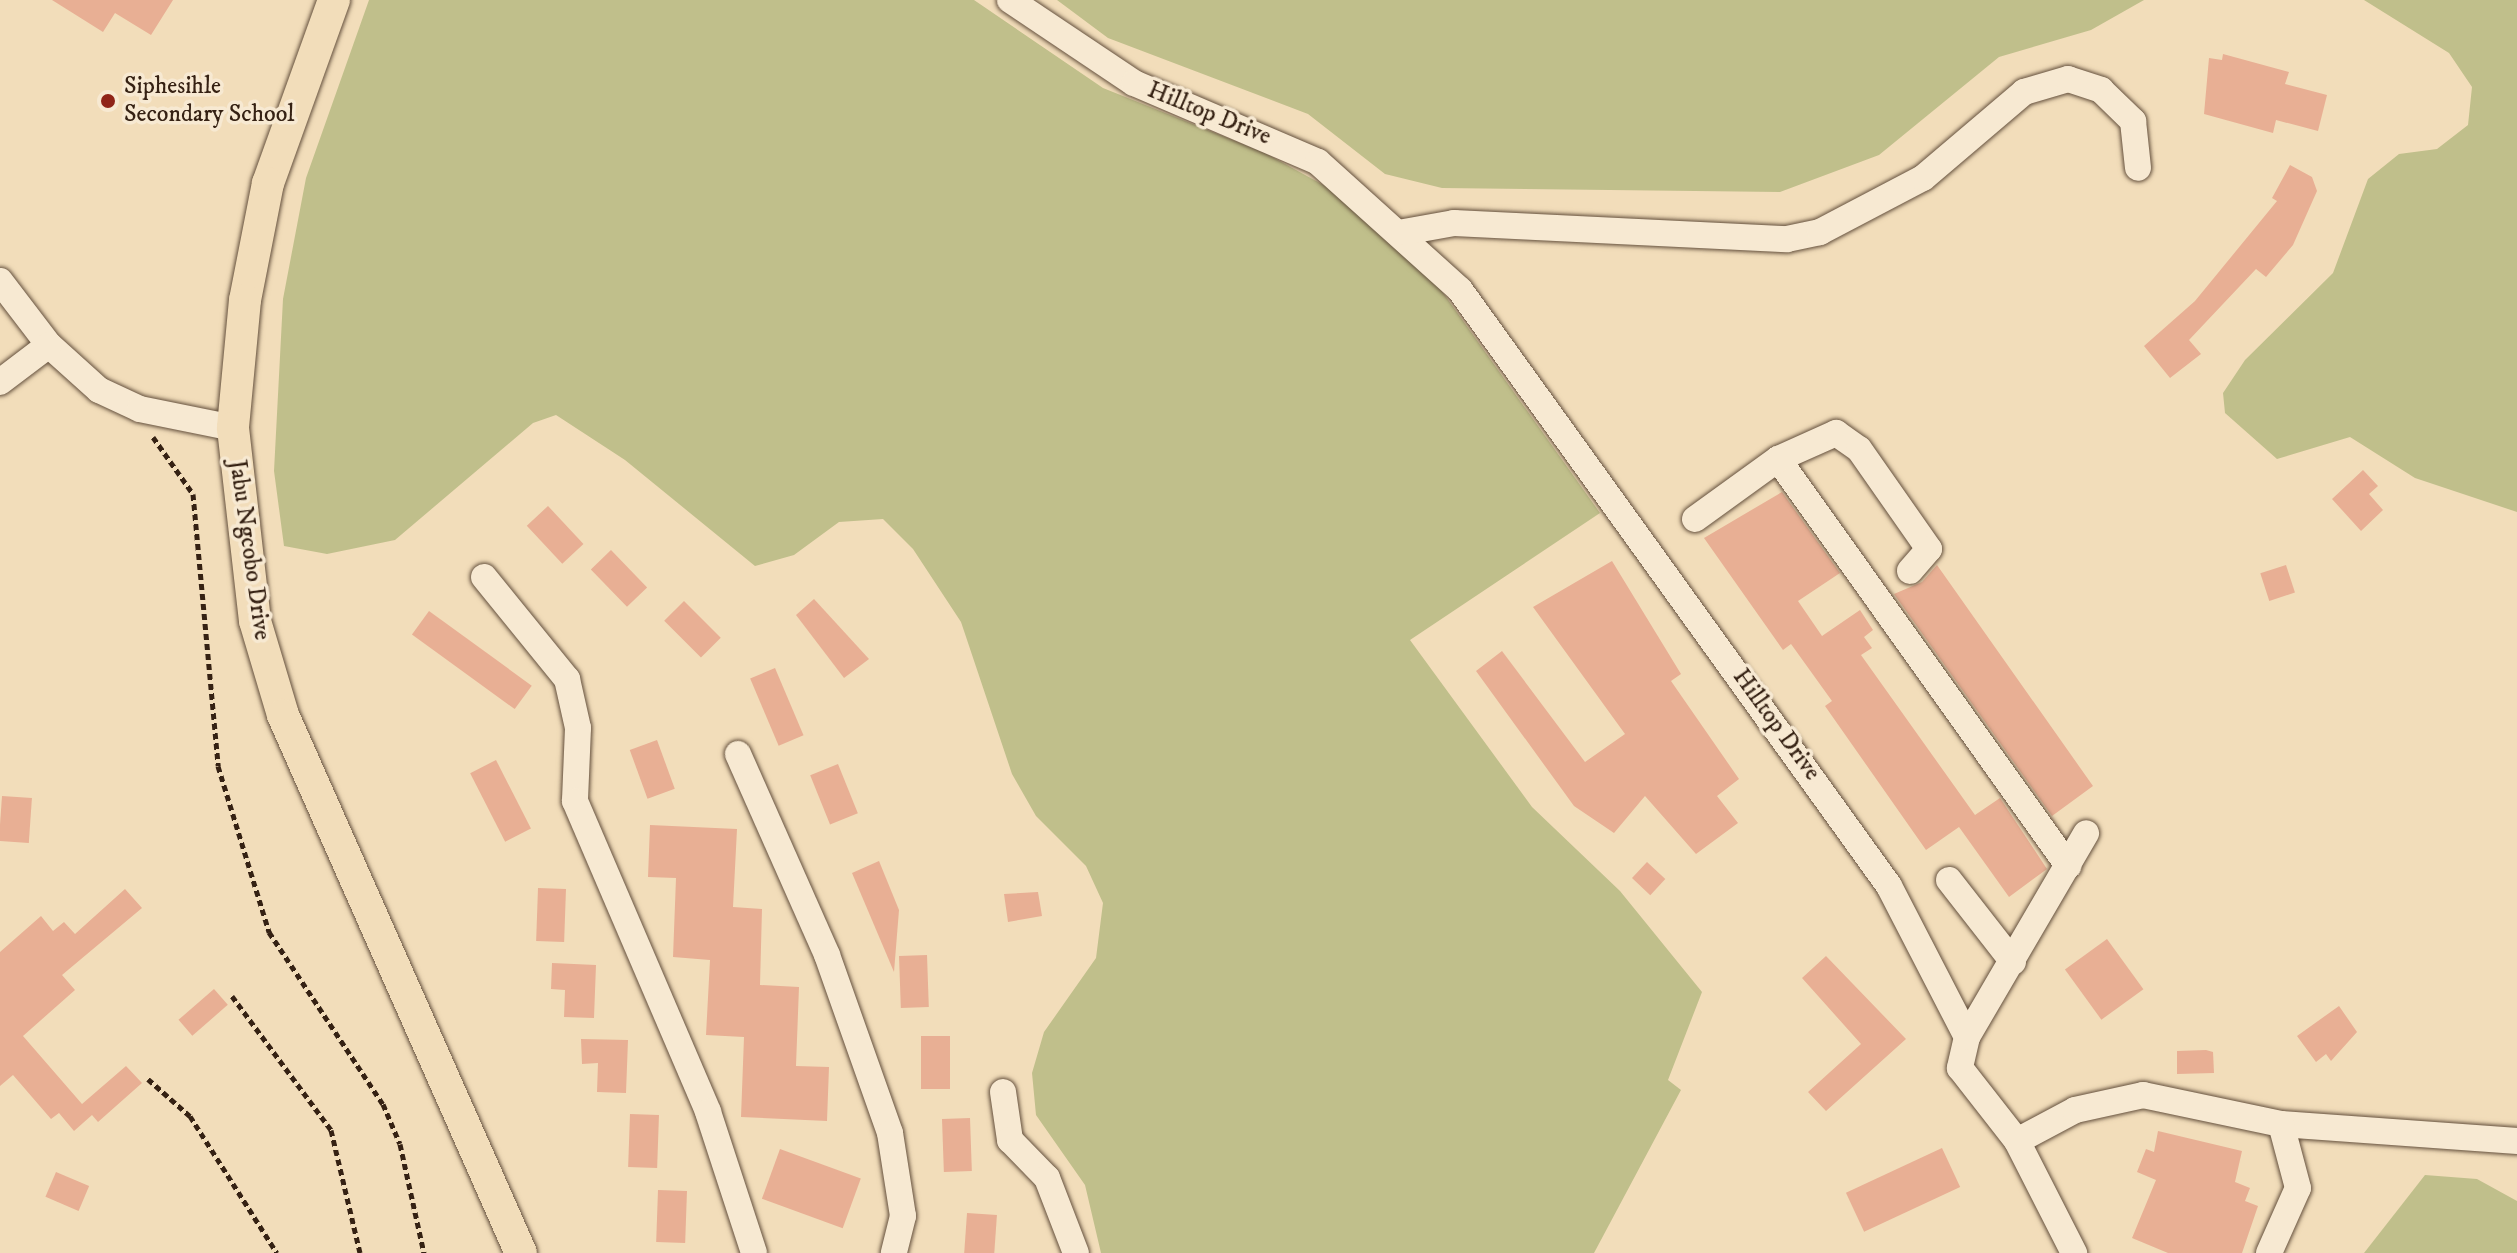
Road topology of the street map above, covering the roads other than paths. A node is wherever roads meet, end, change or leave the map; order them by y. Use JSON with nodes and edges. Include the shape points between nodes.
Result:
{"nodes":[{"id":1,"x":334,"y":0,"type":"edge"},
{"id":2,"x":1010,"y":0,"type":"edge"},
{"id":3,"x":2138,"y":168,"type":"dead end"},
{"id":4,"x":1404,"y":232,"type":"junction"},
{"id":5,"x":0,"y":281,"type":"edge"},
{"id":6,"x":49,"y":345,"type":"junction"},
{"id":7,"x":0,"y":382,"type":"edge"},
{"id":8,"x":233,"y":428,"type":"junction"},
{"id":9,"x":1778,"y":459,"type":"junction"},
{"id":10,"x":1695,"y":519,"type":"dead end"},
{"id":11,"x":1910,"y":571,"type":"dead end"},
{"id":12,"x":484,"y":577,"type":"dead end"},
{"id":13,"x":738,"y":754,"type":"dead end"},
{"id":14,"x":2086,"y":833,"type":"dead end"},
{"id":15,"x":2068,"y":866,"type":"junction"},
{"id":16,"x":1949,"y":880,"type":"dead end"},
{"id":17,"x":2013,"y":962,"type":"junction"},
{"id":18,"x":1967,"y":1037,"type":"junction"},
{"id":19,"x":1003,"y":1092,"type":"dead end"},
{"id":20,"x":2281,"y":1124,"type":"junction"},
{"id":21,"x":2017,"y":1141,"type":"junction"},
{"id":22,"x":2517,"y":1141,"type":"edge"},
{"id":23,"x":521,"y":1253,"type":"edge"},
{"id":24,"x":754,"y":1253,"type":"edge"},
{"id":25,"x":894,"y":1253,"type":"edge"},
{"id":26,"x":1076,"y":1253,"type":"edge"},
{"id":27,"x":2074,"y":1253,"type":"edge"},
{"id":28,"x":2269,"y":1253,"type":"edge"}],
"edges":[{"from":1,"to":8,"type":"main road","name":"Jabu Ngcobo Drive","via":[[255,241]]},
{"from":2,"to":4,"type":"street","name":"Hilltop Drive","via":[[1134,83],[1318,162]]},
{"from":3,"to":4,"type":"street","via":[[2138,135],[2127,113],[2101,90],[2068,79],[2024,92],[1923,178],[1820,232],[1787,239],[1454,223]]},
{"from":4,"to":18,"type":"street","name":"Hilltop Drive","via":[[1487,326],[1781,729],[1889,886]]},
{"from":5,"to":6,"type":"street"},
{"from":6,"to":7,"type":"street"},
{"from":6,"to":8,"type":"street","via":[[99,390],[149,412]]},
{"from":8,"to":23,"type":"main road","name":"Jabu Ngcobo Drive","via":[[255,621],[283,715]]},
{"from":9,"to":10,"type":"street"},
{"from":9,"to":11,"type":"street","via":[[1820,436],[1850,440],[1929,549]]},
{"from":9,"to":15,"type":"street"},
{"from":12,"to":24,"type":"street","via":[[567,679],[578,728],[575,801],[588,843],[708,1112]]},
{"from":13,"to":25,"type":"street","via":[[827,955],[890,1133],[903,1216]]},
{"from":14,"to":15,"type":"street"},
{"from":15,"to":17,"type":"street"},
{"from":16,"to":17,"type":"street"},
{"from":17,"to":18,"type":"street"},
{"from":18,"to":21,"type":"street","via":[[1960,1068]]},
{"from":19,"to":26,"type":"street","via":[[1010,1140],[1047,1178]]},
{"from":20,"to":21,"type":"street","via":[[2143,1095],[2075,1110]]},
{"from":20,"to":22,"type":"street"},
{"from":20,"to":28,"type":"street","via":[[2298,1188]]},
{"from":21,"to":27,"type":"street"}]}
